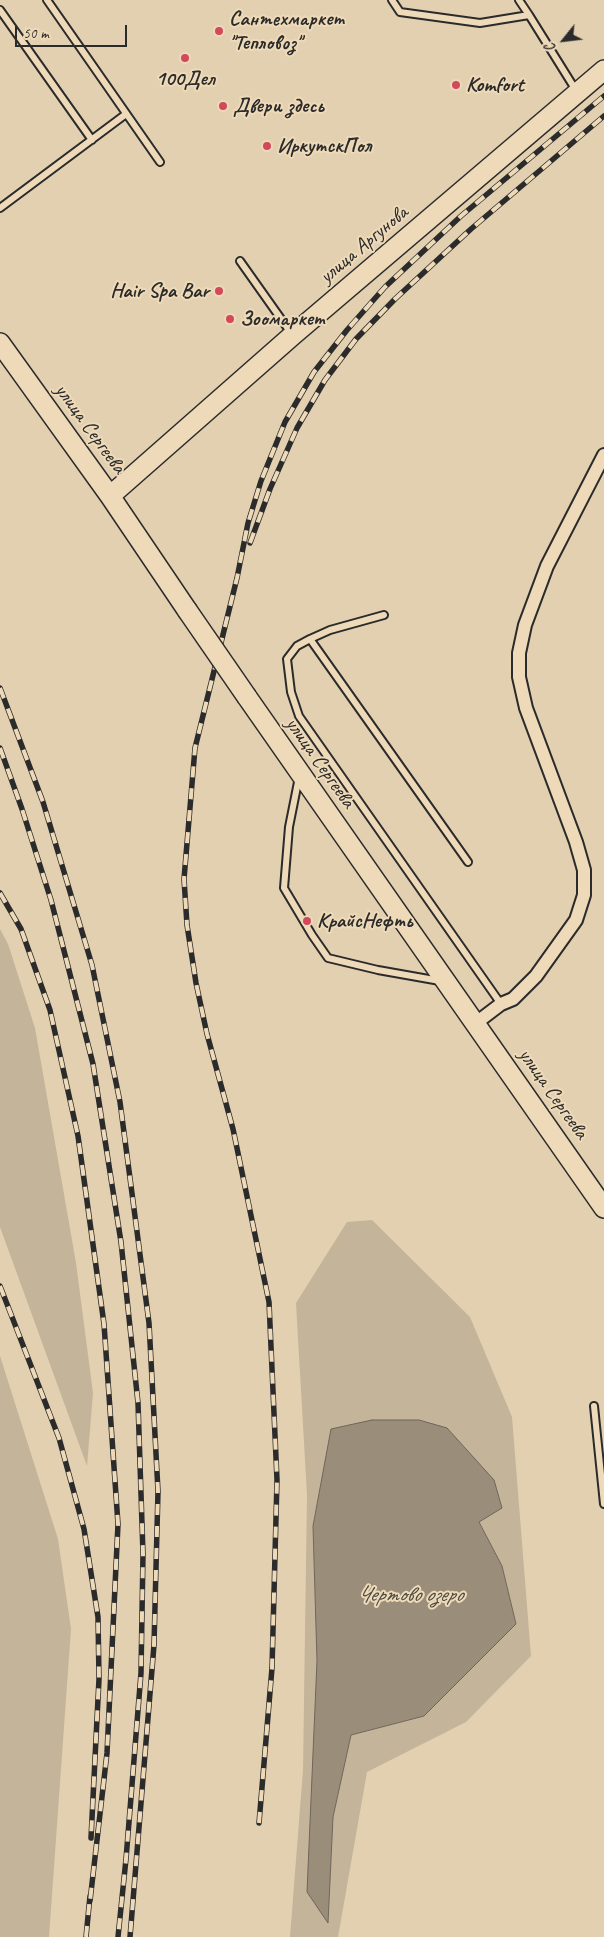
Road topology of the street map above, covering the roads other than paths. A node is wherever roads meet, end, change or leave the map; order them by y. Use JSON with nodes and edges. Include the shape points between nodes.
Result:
{"nodes":[{"id":1,"x":47,"y":0,"type":"edge"},
{"id":2,"x":392,"y":0,"type":"edge"},
{"id":3,"x":519,"y":0,"type":"edge"},
{"id":4,"x":0,"y":10,"type":"edge"},
{"id":5,"x":529,"y":15,"type":"junction"},
{"id":6,"x":604,"y":70,"type":"edge"},
{"id":7,"x":577,"y":93,"type":"junction"},
{"id":8,"x":126,"y":114,"type":"junction"},
{"id":9,"x":92,"y":140,"type":"junction"},
{"id":10,"x":160,"y":162,"type":"dead end"},
{"id":11,"x":0,"y":208,"type":"edge"},
{"id":12,"x":240,"y":261,"type":"dead end"},
{"id":13,"x":293,"y":334,"type":"junction"},
{"id":14,"x":0,"y":343,"type":"edge"},
{"id":15,"x":604,"y":455,"type":"edge"},
{"id":16,"x":110,"y":496,"type":"junction"},
{"id":17,"x":384,"y":615,"type":"dead end"},
{"id":18,"x":310,"y":639,"type":"junction"},
{"id":19,"x":300,"y":774,"type":"junction"},
{"id":20,"x":468,"y":862,"type":"dead end"},
{"id":21,"x":445,"y":982,"type":"junction"},
{"id":22,"x":501,"y":1004,"type":"junction"},
{"id":23,"x":476,"y":1022,"type":"junction"},
{"id":24,"x":604,"y":1208,"type":"edge"},
{"id":25,"x":594,"y":1406,"type":"dead end"},
{"id":26,"x":604,"y":1504,"type":"edge"}],
"edges":[{"from":1,"to":8,"type":"lane"},
{"from":2,"to":5,"type":"lane","via":[[400,12],[480,23]]},
{"from":3,"to":5,"type":"lane"},
{"from":4,"to":9,"type":"lane"},
{"from":5,"to":7,"type":"lane"},
{"from":6,"to":7,"type":"main road","name":"улица Аргунова"},
{"from":7,"to":13,"type":"main road","name":"улица Аргунова"},
{"from":8,"to":9,"type":"lane"},
{"from":8,"to":10,"type":"lane"},
{"from":9,"to":11,"type":"lane"},
{"from":12,"to":13,"type":"lane"},
{"from":13,"to":16,"type":"main road","name":"улица Аргунова"},
{"from":14,"to":16,"type":"main road","name":"улица Сергеева"},
{"from":15,"to":22,"type":"street","via":[[547,566],[525,625],[519,653],[518,677],[526,708],[576,842],[584,870],[584,895],[576,920],[536,976],[513,999]]},
{"from":16,"to":19,"type":"main road","name":"улица Сергеева","bridge":true},
{"from":17,"to":18,"type":"lane"},
{"from":18,"to":20,"type":"lane"},
{"from":18,"to":22,"type":"lane","via":[[297,646],[287,660],[291,692],[299,716]]},
{"from":19,"to":21,"type":"main road","name":"улица Сергеева"},
{"from":19,"to":21,"type":"lane","via":[[288,826],[284,888],[328,958]]},
{"from":21,"to":23,"type":"main road","name":"улица Сергеева"},
{"from":22,"to":23,"type":"street"},
{"from":23,"to":24,"type":"main road","name":"улица Сергеева"},
{"from":25,"to":26,"type":"lane"}]}
